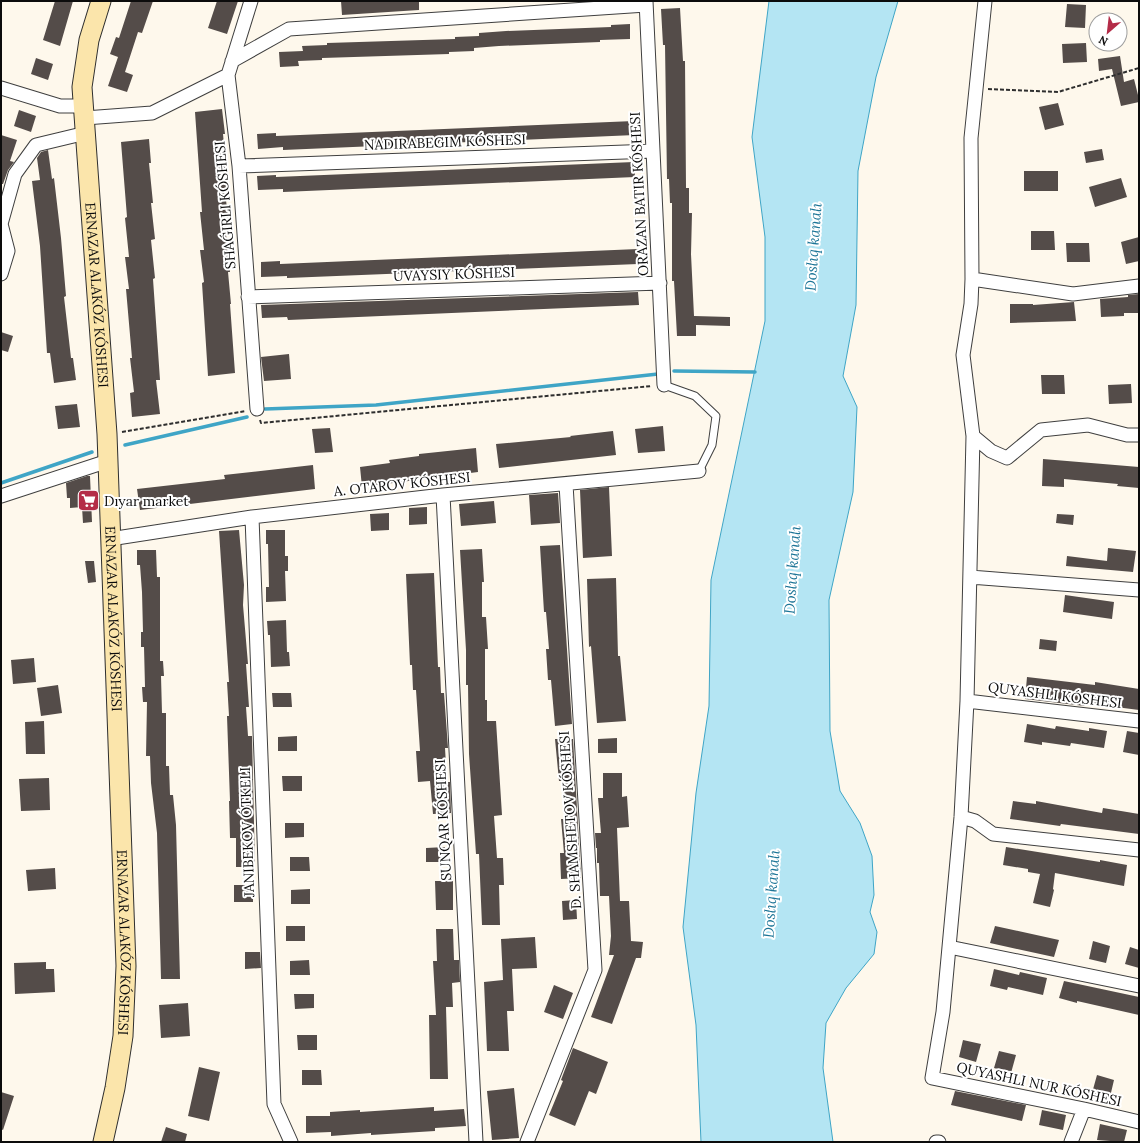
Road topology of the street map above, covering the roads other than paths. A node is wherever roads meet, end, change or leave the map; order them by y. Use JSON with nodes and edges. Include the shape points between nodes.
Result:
{"nodes":[{"id":1,"x":101,"y":1,"type":"edge"},
{"id":2,"x":251,"y":1,"type":"edge"},
{"id":3,"x":985,"y":1,"type":"edge"},
{"id":4,"x":646,"y":3,"type":"edge"},
{"id":5,"x":232,"y":61,"type":"junction"},
{"id":6,"x":228,"y":75,"type":"junction"},
{"id":7,"x":1,"y":88,"type":"edge"},
{"id":8,"x":85,"y":119,"type":"junction"},
{"id":9,"x":653,"y":151,"type":"junction"},
{"id":10,"x":239,"y":166,"type":"junction"},
{"id":11,"x":1,"y":224,"type":"edge"},
{"id":12,"x":1,"y":274,"type":"edge"},
{"id":13,"x":972,"y":279,"type":"junction"},
{"id":14,"x":660,"y":283,"type":"junction"},
{"id":15,"x":1139,"y":286,"type":"edge"},
{"id":16,"x":248,"y":296,"type":"junction"},
{"id":17,"x":664,"y":385,"type":"joint"},
{"id":18,"x":256,"y":409,"type":"road end"},
{"id":19,"x":1139,"y":435,"type":"edge"},
{"id":20,"x":973,"y":436,"type":"junction"},
{"id":21,"x":108,"y":461,"type":"junction"},
{"id":22,"x":698,"y":471,"type":"joint"},
{"id":23,"x":566,"y":484,"type":"junction"},
{"id":24,"x":443,"y":495,"type":"junction"},
{"id":25,"x":1,"y":496,"type":"edge"},
{"id":26,"x":252,"y":517,"type":"junction"},
{"id":27,"x":110,"y":540,"type":"junction"},
{"id":28,"x":970,"y":577,"type":"junction"},
{"id":29,"x":1139,"y":590,"type":"edge"},
{"id":30,"x":967,"y":701,"type":"junction"},
{"id":31,"x":1139,"y":721,"type":"edge"},
{"id":32,"x":961,"y":817,"type":"junction"},
{"id":33,"x":1139,"y":850,"type":"edge"},
{"id":34,"x":949,"y":947,"type":"junction"},
{"id":35,"x":1139,"y":986,"type":"edge"},
{"id":36,"x":1084,"y":1109,"type":"junction"},
{"id":37,"x":1139,"y":1122,"type":"edge"},
{"id":38,"x":102,"y":1142,"type":"edge"},
{"id":39,"x":290,"y":1142,"type":"edge"},
{"id":40,"x":476,"y":1142,"type":"edge"},
{"id":41,"x":527,"y":1142,"type":"edge"},
{"id":42,"x":936,"y":1142,"type":"edge"},
{"id":43,"x":939,"y":1142,"type":"edge"},
{"id":44,"x":1071,"y":1142,"type":"edge"}],
"edges":[{"from":1,"to":8,"type":"main road","name":"ERNAZAR ALAKÓZ KÓSHESI","via":[[89,40],[82,87]]},
{"from":2,"to":5,"type":"street"},
{"from":3,"to":13,"type":"street","via":[[971,138]]},
{"from":4,"to":5,"type":"street","via":[[289,29]]},
{"from":4,"to":9,"type":"street"},
{"from":5,"to":6,"type":"street"},
{"from":6,"to":8,"type":"street","via":[[152,113]]},
{"from":6,"to":10,"type":"street"},
{"from":7,"to":8,"type":"street","via":[[60,106]]},
{"from":8,"to":11,"type":"street","via":[[36,145],[15,174]]},
{"from":8,"to":21,"type":"main road","name":"ERNAZAR ALAKÓZ KÓSHESI"},
{"from":9,"to":10,"type":"street","name":"NADIRABEGIM KÓSHESI"},
{"from":9,"to":14,"type":"street"},
{"from":10,"to":16,"type":"street"},
{"from":11,"to":12,"type":"street","via":[[8,251]]},
{"from":13,"to":15,"type":"street","via":[[1073,294]]},
{"from":13,"to":20,"type":"street","via":[[963,356]]},
{"from":14,"to":16,"type":"street","name":"UVAYSIY KÓSHESI"},
{"from":14,"to":17,"type":"street"},
{"from":16,"to":18,"type":"street"},
{"from":17,"to":22,"type":"lane","via":[[695,396],[716,416],[712,445]]},
{"from":19,"to":20,"type":"street","via":[[1127,435],[1088,425],[1041,430],[1007,458],[991,451]]},
{"from":20,"to":28,"type":"street"},
{"from":21,"to":25,"type":"street"},
{"from":21,"to":27,"type":"main road","name":"ERNAZAR ALAKÓZ KÓSHESI"},
{"from":22,"to":23,"type":"street","name":"A. OTAROV KÓSHESI"},
{"from":23,"to":24,"type":"street","name":"A. OTAROV KÓSHESI"},
{"from":23,"to":41,"type":"street","name":"D. SHAMSHETOV KÓSHESI","via":[[596,970]]},
{"from":24,"to":26,"type":"street","name":"A. OTAROV KÓSHESI"},
{"from":24,"to":40,"type":"street","name":"SUNQAR KÓSHESI"},
{"from":26,"to":27,"type":"street","name":"A. OTAROV KÓSHESI"},
{"from":26,"to":39,"type":"street","name":"JANIBEKOV ÓTKELI","via":[[274,1104]]},
{"from":27,"to":38,"type":"main road","name":"ERNAZAR ALAKÓZ KÓSHESI","via":[[126,966],[123,1036],[115,1088]]},
{"from":28,"to":29,"type":"street"},
{"from":28,"to":30,"type":"street"},
{"from":30,"to":31,"type":"street"},
{"from":30,"to":32,"type":"street"},
{"from":32,"to":33,"type":"street","via":[[975,821],[993,834]]},
{"from":32,"to":34,"type":"street"},
{"from":34,"to":35,"type":"street"},
{"from":34,"to":36,"type":"street","via":[[943,1012],[932,1078]]},
{"from":36,"to":37,"type":"street"},
{"from":36,"to":44,"type":"street"},
{"from":42,"to":43,"type":"street"}]}
